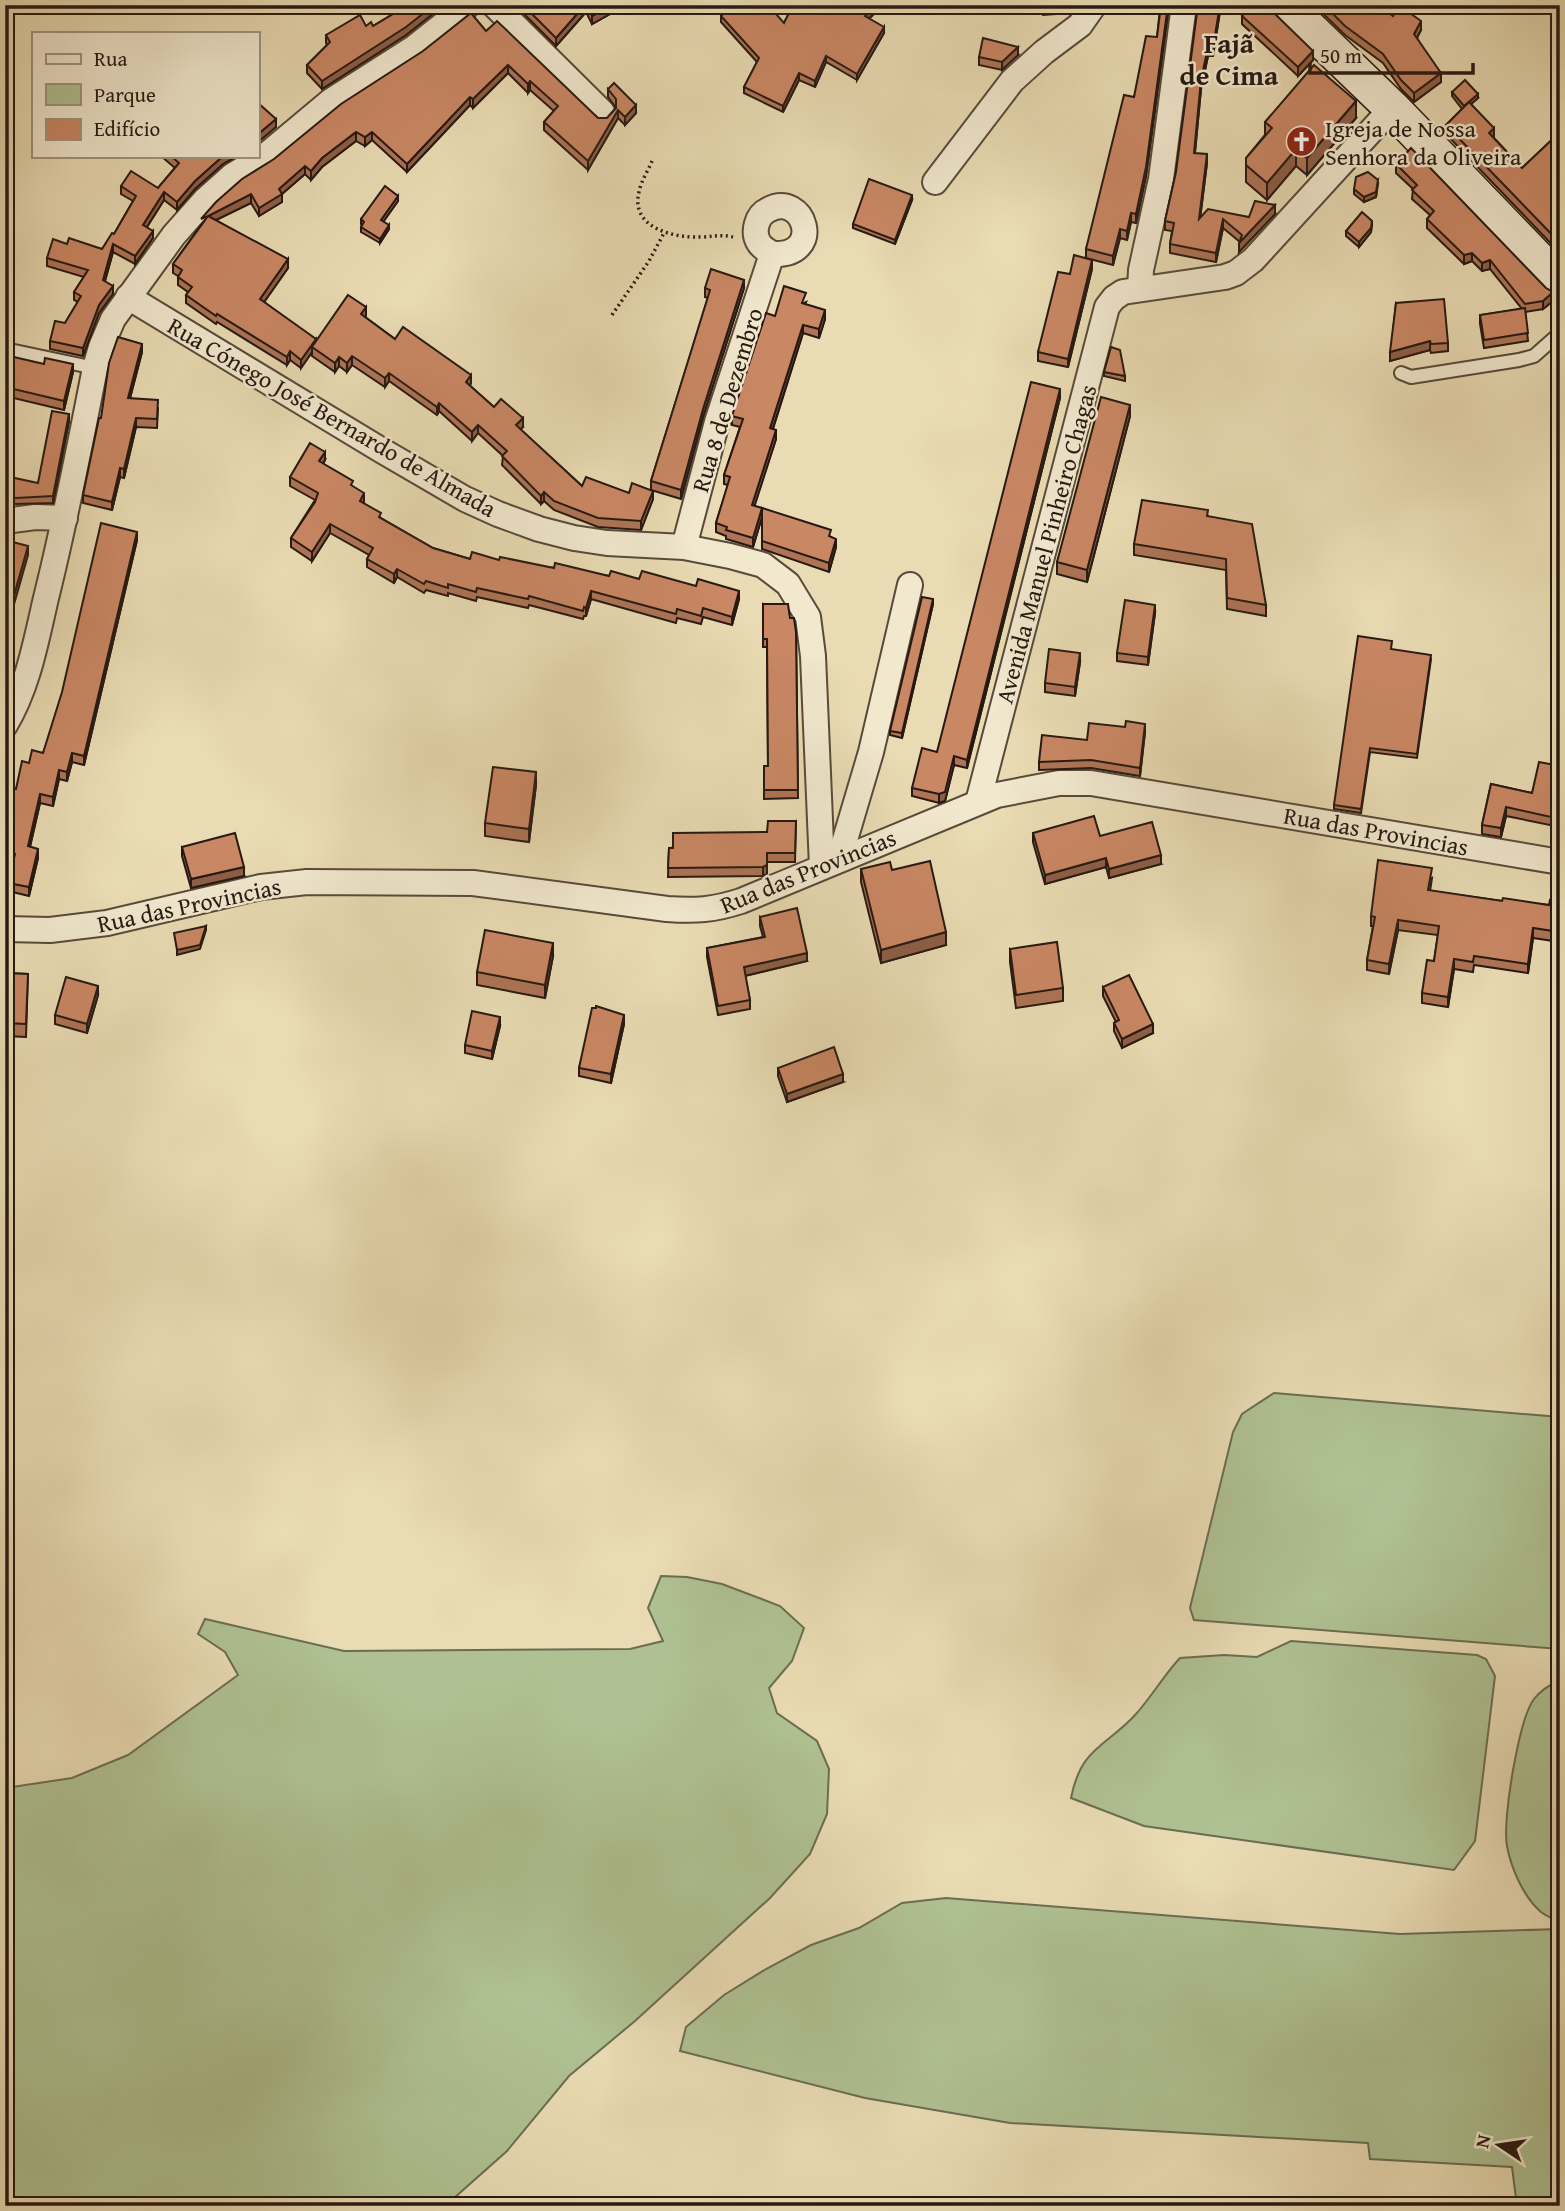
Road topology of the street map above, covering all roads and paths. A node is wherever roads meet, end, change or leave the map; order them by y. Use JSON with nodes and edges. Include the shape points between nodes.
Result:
{"nodes":[{"id":1,"x":468,"y":5,"type":"edge"},
{"id":2,"x":494,"y":5,"type":"edge"},
{"id":3,"x":1094,"y":5,"type":"edge"},
{"id":4,"x":1184,"y":5,"type":"edge"},
{"id":5,"x":1285,"y":5,"type":"edge"},
{"id":6,"x":1392,"y":108,"type":"junction"},
{"id":7,"x":602,"y":112,"type":"dead end"},
{"id":8,"x":652,"y":161,"type":"dead end"},
{"id":9,"x":935,"y":183,"type":"dead end"},
{"id":10,"x":664,"y":233,"type":"junction"},
{"id":11,"x":765,"y":248,"type":"joint"},
{"id":12,"x":1560,"y":282,"type":"edge"},
{"id":13,"x":1132,"y":291,"type":"junction"},
{"id":14,"x":128,"y":297,"type":"junction"},
{"id":15,"x":612,"y":315,"type":"dead end"},
{"id":16,"x":1560,"y":333,"type":"edge"},
{"id":17,"x":5,"y":349,"type":"edge"},
{"id":18,"x":95,"y":368,"type":"junction"},
{"id":19,"x":1401,"y":373,"type":"dead end"},
{"id":20,"x":65,"y":518,"type":"junction"},
{"id":21,"x":5,"y":520,"type":"edge"},
{"id":22,"x":684,"y":547,"type":"junction"},
{"id":23,"x":910,"y":585,"type":"dead end"},
{"id":24,"x":5,"y":725,"type":"edge"},
{"id":25,"x":978,"y":802,"type":"junction"},
{"id":26,"x":1560,"y":862,"type":"edge"},
{"id":27,"x":831,"y":863,"type":"junction"},
{"id":28,"x":5,"y":929,"type":"edge"}],
"edges":[{"from":1,"to":14,"type":"street","via":[[233,175],[174,235]]},
{"from":2,"to":7,"type":"street"},
{"from":3,"to":9,"type":"street","via":[[1080,25],[1012,81]]},
{"from":4,"to":13,"type":"street","via":[[1161,179]]},
{"from":5,"to":6,"type":"street"},
{"from":6,"to":12,"type":"street"},
{"from":6,"to":13,"type":"street","via":[[1236,273]]},
{"from":8,"to":10,"type":"path","via":[[638,205],[653,228]]},
{"from":10,"to":11,"type":"path","via":[[722,234]]},
{"from":10,"to":15,"type":"path"},
{"from":11,"to":22,"type":"street","name":"Rua 8 de Dezembro"},
{"from":13,"to":25,"type":"street","name":"Avenida Manuel Pinheiro Chagas","via":[[1107,307]]},
{"from":14,"to":18,"type":"street","via":[[113,319]]},
{"from":14,"to":22,"type":"street","name":"Rua Cónego José Bernardo de Almada","via":[[381,450],[498,514],[574,538]]},
{"from":16,"to":19,"type":"lane","via":[[1534,356],[1519,360],[1411,377]]},
{"from":17,"to":18,"type":"lane"},
{"from":18,"to":20,"type":"street"},
{"from":20,"to":21,"type":"street"},
{"from":20,"to":24,"type":"street","via":[[25,681]]},
{"from":22,"to":27,"type":"street","name":"Rua Cónego José Bernardo de Almada","via":[[763,565],[788,584],[808,617]]},
{"from":23,"to":27,"type":"street","via":[[871,752]]},
{"from":25,"to":26,"type":"street","name":"Rua das Provincias","via":[[1013,790],[1091,783]]},
{"from":25,"to":27,"type":"street","name":"Rua das Provincias"},
{"from":27,"to":28,"type":"street","name":"Rua das Provincias","via":[[741,901],[698,911],[473,883],[307,882],[261,887],[107,923],[50,930]]}]}
